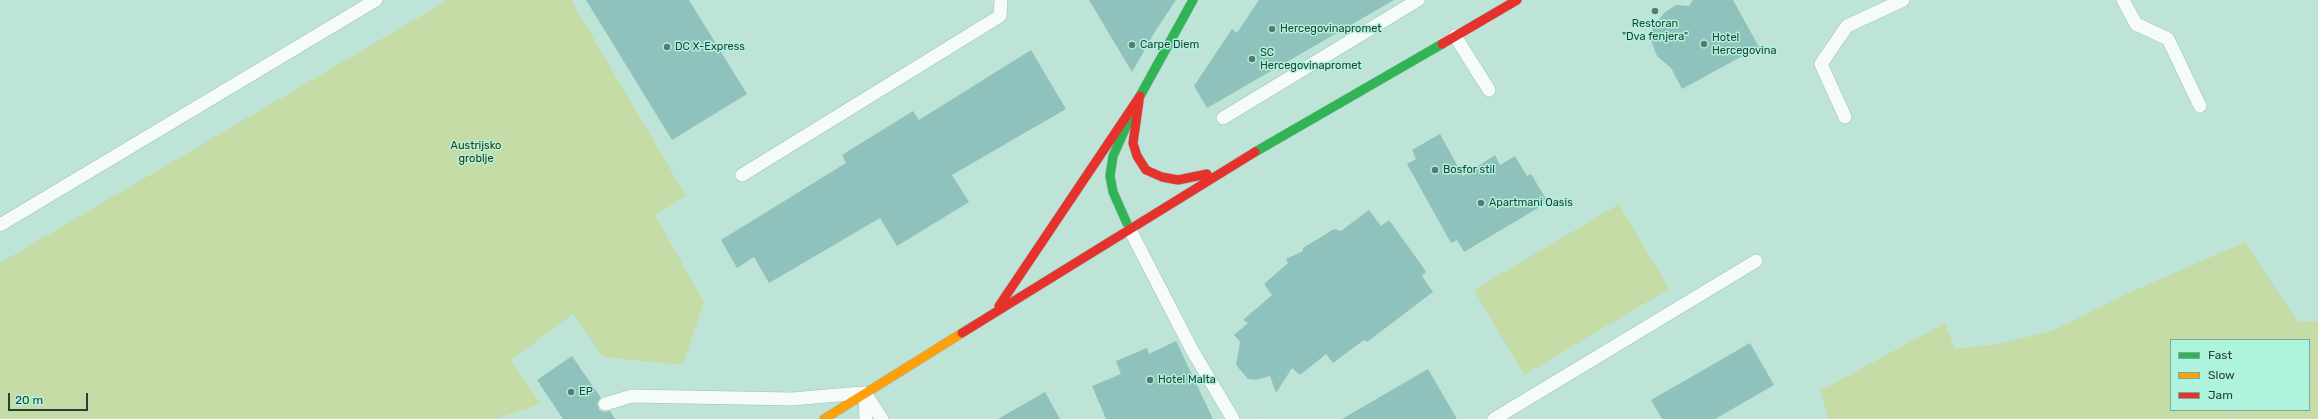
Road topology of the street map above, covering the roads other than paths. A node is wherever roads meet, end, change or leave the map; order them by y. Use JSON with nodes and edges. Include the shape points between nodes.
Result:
{"nodes":[{"id":1,"x":376,"y":0,"type":"edge"},
{"id":2,"x":1001,"y":0,"type":"edge"},
{"id":3,"x":1193,"y":0,"type":"edge"},
{"id":4,"x":1418,"y":0,"type":"edge"},
{"id":5,"x":1517,"y":0,"type":"edge"},
{"id":6,"x":1903,"y":0,"type":"edge"},
{"id":7,"x":2122,"y":0,"type":"edge"},
{"id":8,"x":1504,"y":3,"type":"edge"},
{"id":9,"x":1455,"y":36,"type":"junction"},
{"id":10,"x":1489,"y":90,"type":"dead end"},
{"id":11,"x":1140,"y":96,"type":"junction"},
{"id":12,"x":2200,"y":106,"type":"dead end"},
{"id":13,"x":1845,"y":117,"type":"dead end"},
{"id":14,"x":1223,"y":118,"type":"dead end"},
{"id":15,"x":1222,"y":171,"type":"junction"},
{"id":16,"x":742,"y":175,"type":"dead end"},
{"id":17,"x":0,"y":225,"type":"edge"},
{"id":18,"x":1129,"y":228,"type":"junction"},
{"id":19,"x":1756,"y":261,"type":"dead end"},
{"id":20,"x":994,"y":313,"type":"junction"},
{"id":21,"x":865,"y":393,"type":"junction"},
{"id":22,"x":605,"y":404,"type":"dead end"},
{"id":23,"x":824,"y":419,"type":"edge"},
{"id":24,"x":866,"y":419,"type":"edge"},
{"id":25,"x":882,"y":419,"type":"edge"},
{"id":26,"x":1233,"y":419,"type":"edge"},
{"id":27,"x":1494,"y":419,"type":"edge"}],
"edges":[{"from":1,"to":17,"type":"lane"},
{"from":2,"to":16,"type":"lane","via":[[1000,16]]},
{"from":3,"to":11,"type":"main road"},
{"from":4,"to":14,"type":"lane"},
{"from":5,"to":8,"type":"main road"},
{"from":6,"to":13,"type":"lane","via":[[1847,26],[1821,64]]},
{"from":7,"to":12,"type":"lane","via":[[2136,24],[2168,39]]},
{"from":8,"to":9,"type":"main road"},
{"from":9,"to":10,"type":"lane"},
{"from":9,"to":15,"type":"main road"},
{"from":11,"to":15,"type":"main road","via":[[1133,143],[1137,156],[1146,170],[1178,180]]},
{"from":11,"to":18,"type":"main road","via":[[1113,156],[1110,176],[1119,208]]},
{"from":11,"to":20,"type":"main road"},
{"from":15,"to":18,"type":"main road"},
{"from":18,"to":20,"type":"main road"},
{"from":18,"to":26,"type":"lane","via":[[1192,350]]},
{"from":19,"to":27,"type":"lane"},
{"from":20,"to":21,"type":"main road"},
{"from":21,"to":22,"type":"lane","via":[[792,399],[632,396]]},
{"from":21,"to":23,"type":"main road"},
{"from":21,"to":24,"type":"lane"},
{"from":21,"to":25,"type":"lane"}]}
